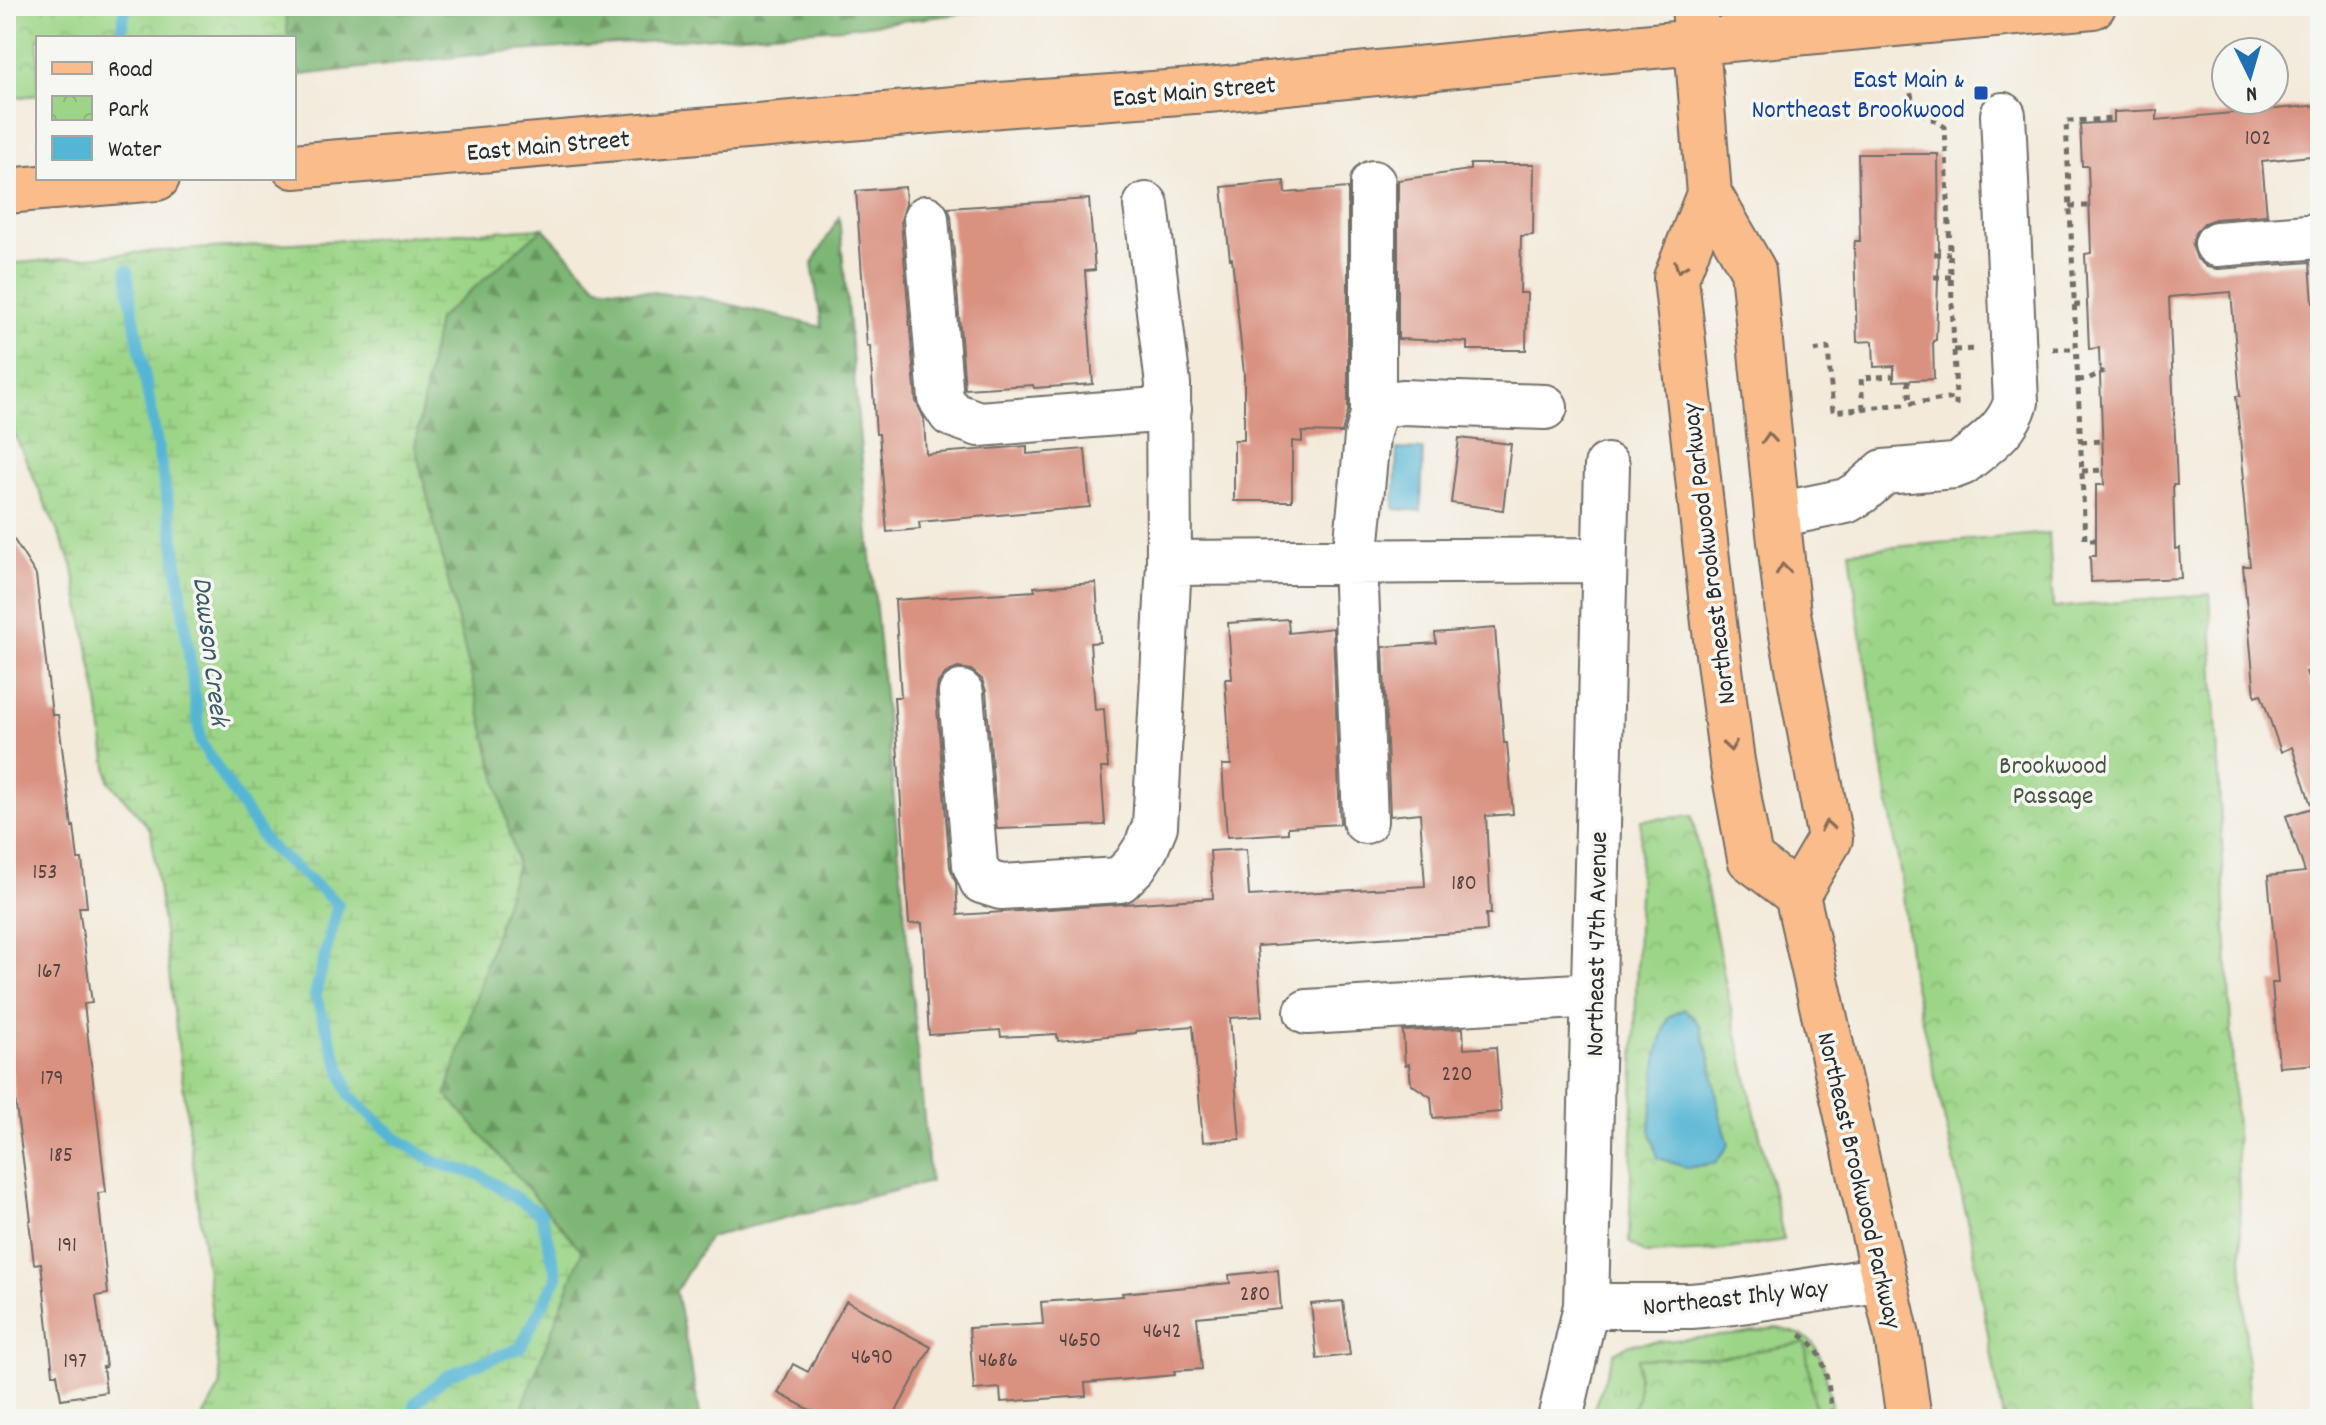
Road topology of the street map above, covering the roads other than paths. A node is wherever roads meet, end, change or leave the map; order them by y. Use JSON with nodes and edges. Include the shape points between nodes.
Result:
{"nodes":[{"id":1,"x":2093,"y":6,"type":"edge"},
{"id":2,"x":1695,"y":24,"type":"edge"},
{"id":3,"x":2003,"y":115,"type":"dead end"},
{"id":4,"x":296,"y":166,"type":"edge"},
{"id":5,"x":134,"y":180,"type":"edge"},
{"id":6,"x":1373,"y":183,"type":"dead end"},
{"id":7,"x":6,"y":191,"type":"edge"},
{"id":8,"x":1709,"y":194,"type":"junction"},
{"id":9,"x":1146,"y":205,"type":"dead end"},
{"id":10,"x":926,"y":218,"type":"dead end"},
{"id":11,"x":2320,"y":236,"type":"edge"},
{"id":12,"x":2217,"y":244,"type":"dead end"},
{"id":13,"x":1545,"y":407,"type":"dead end"},
{"id":14,"x":1169,"y":409,"type":"junction"},
{"id":15,"x":1373,"y":414,"type":"junction"},
{"id":16,"x":1607,"y":466,"type":"dead end"},
{"id":17,"x":1777,"y":515,"type":"junction"},
{"id":18,"x":1604,"y":560,"type":"junction"},
{"id":19,"x":1355,"y":561,"type":"junction"},
{"id":20,"x":1169,"y":563,"type":"junction"},
{"id":21,"x":961,"y":693,"type":"dead end"},
{"id":22,"x":1365,"y":821,"type":"dead end"},
{"id":23,"x":1797,"y":895,"type":"junction"},
{"id":24,"x":1594,"y":995,"type":"junction"},
{"id":25,"x":1307,"y":1012,"type":"dead end"},
{"id":26,"x":1884,"y":1279,"type":"junction"},
{"id":27,"x":1586,"y":1306,"type":"junction"},
{"id":28,"x":1560,"y":1419,"type":"edge"},
{"id":29,"x":1909,"y":1419,"type":"edge"}],
"edges":[{"from":1,"to":2,"type":"main road","name":"East Main Street"},
{"from":2,"to":4,"type":"main road","name":"East Main Street","via":[[1208,90]]},
{"from":2,"to":8,"type":"main road","name":"Northeast Brookwood Parkway"},
{"from":3,"to":17,"type":"street","via":[[2013,414],[1962,463],[1884,472],[1846,501]]},
{"from":5,"to":7,"type":"main road"},
{"from":6,"to":15,"type":"street"},
{"from":17,"to":8,"type":"main road","name":"Northeast Brookwood Parkway","one_way":true,"via":[[1753,270]]},
{"from":8,"to":23,"type":"main road","name":"Northeast Brookwood Parkway","one_way":true,"via":[[1676,278],[1714,623],[1750,859]]},
{"from":9,"to":14,"type":"street"},
{"from":10,"to":14,"type":"street","via":[[941,399],[951,414],[979,424]]},
{"from":11,"to":12,"type":"street"},
{"from":13,"to":15,"type":"street","via":[[1402,402]]},
{"from":14,"to":20,"type":"street"},
{"from":15,"to":19,"type":"street"},
{"from":16,"to":18,"type":"street","name":"Northeast 47th Avenue"},
{"from":23,"to":17,"type":"main road","name":"Northeast Brookwood Parkway","one_way":true,"via":[[1830,839],[1788,613]]},
{"from":18,"to":19,"type":"street"},
{"from":18,"to":24,"type":"street","name":"Northeast 47th Avenue"},
{"from":19,"to":20,"type":"street"},
{"from":19,"to":22,"type":"street"},
{"from":20,"to":21,"type":"street","via":[[1155,826],[1135,865],[1120,880],[1001,887],[982,881],[975,865]]},
{"from":23,"to":26,"type":"main road","name":"Northeast Brookwood Parkway"},
{"from":24,"to":25,"type":"street"},
{"from":24,"to":27,"type":"street","name":"Northeast 47th Avenue"},
{"from":26,"to":27,"type":"street","name":"Northeast Ihly Way","via":[[1691,1306]]},
{"from":26,"to":29,"type":"main road","name":"Northeast Brookwood Parkway"},
{"from":27,"to":28,"type":"street","name":"Northeast 47th Avenue"}]}
